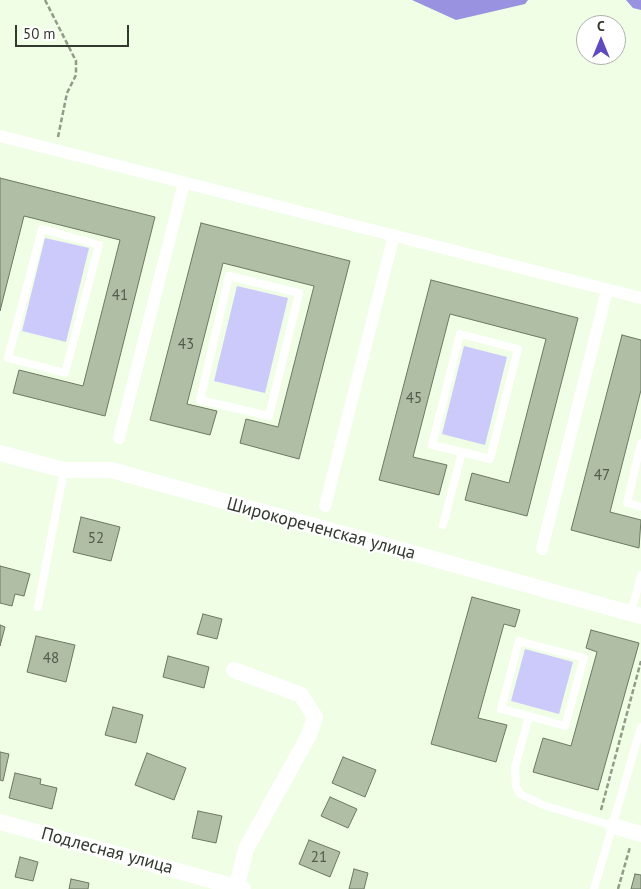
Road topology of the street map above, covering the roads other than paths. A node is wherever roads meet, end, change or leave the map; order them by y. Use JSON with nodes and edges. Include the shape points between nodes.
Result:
{"nodes":[{"id":1,"x":0,"y":136,"type":"edge"},
{"id":2,"x":184,"y":183,"type":"junction"},
{"id":3,"x":394,"y":235,"type":"junction"},
{"id":4,"x":100,"y":245,"type":"joint"},
{"id":5,"x":607,"y":290,"type":"junction"},
{"id":6,"x":641,"y":298,"type":"edge"},
{"id":7,"x":200,"y":400,"type":"joint"},
{"id":8,"x":119,"y":438,"type":"dead end"},
{"id":9,"x":641,"y":443,"type":"edge"},
{"id":10,"x":462,"y":452,"type":"junction"},
{"id":11,"x":0,"y":453,"type":"edge"},
{"id":12,"x":64,"y":470,"type":"junction"},
{"id":13,"x":325,"y":506,"type":"dead end"},
{"id":14,"x":641,"y":507,"type":"edge"},
{"id":15,"x":443,"y":525,"type":"dead end"},
{"id":16,"x":542,"y":549,"type":"dead end"},
{"id":17,"x":641,"y":575,"type":"edge"},
{"id":18,"x":38,"y":607,"type":"dead end"},
{"id":19,"x":636,"y":615,"type":"edge"},
{"id":20,"x":234,"y":670,"type":"dead end"},
{"id":21,"x":528,"y":716,"type":"junction"},
{"id":22,"x":641,"y":727,"type":"edge"},
{"id":23,"x":0,"y":822,"type":"edge"},
{"id":24,"x":613,"y":826,"type":"junction"},
{"id":25,"x":641,"y":834,"type":"edge"},
{"id":26,"x":238,"y":888,"type":"edge"},
{"id":27,"x":594,"y":889,"type":"edge"}],
"edges":[{"from":1,"to":2,"type":"street"},
{"from":2,"to":3,"type":"street"},
{"from":2,"to":8,"type":"street"},
{"from":3,"to":5,"type":"street"},
{"from":3,"to":13,"type":"street"},
{"from":4,"to":4,"type":"lane","via":[[65,373],[8,358],[42,229]]},
{"from":5,"to":6,"type":"street"},
{"from":5,"to":16,"type":"street"},
{"from":7,"to":7,"type":"lane","via":[[229,276],[299,292],[269,416]]},
{"from":9,"to":14,"type":"lane","via":[[627,503]]},
{"from":10,"to":10,"type":"lane","via":[[490,459],[518,349],[460,334],[432,445]]},
{"from":10,"to":15,"type":"lane"},
{"from":11,"to":12,"type":"street","name":"Широкореченская улица"},
{"from":12,"to":18,"type":"lane"},
{"from":12,"to":19,"type":"street","name":"Широкореченская улица","via":[[111,470]]},
{"from":17,"to":19,"type":"lane"},
{"from":20,"to":26,"type":"street","via":[[302,695],[315,717],[309,735],[246,849]]},
{"from":21,"to":21,"type":"lane","via":[[501,709],[519,641],[584,658],[565,726]]},
{"from":21,"to":24,"type":"lane","via":[[515,767],[516,787],[520,794],[552,808]]},
{"from":22,"to":24,"type":"lane"},
{"from":23,"to":26,"type":"street","name":"Подлесная улица"},
{"from":24,"to":25,"type":"street"},
{"from":24,"to":27,"type":"lane"}]}
